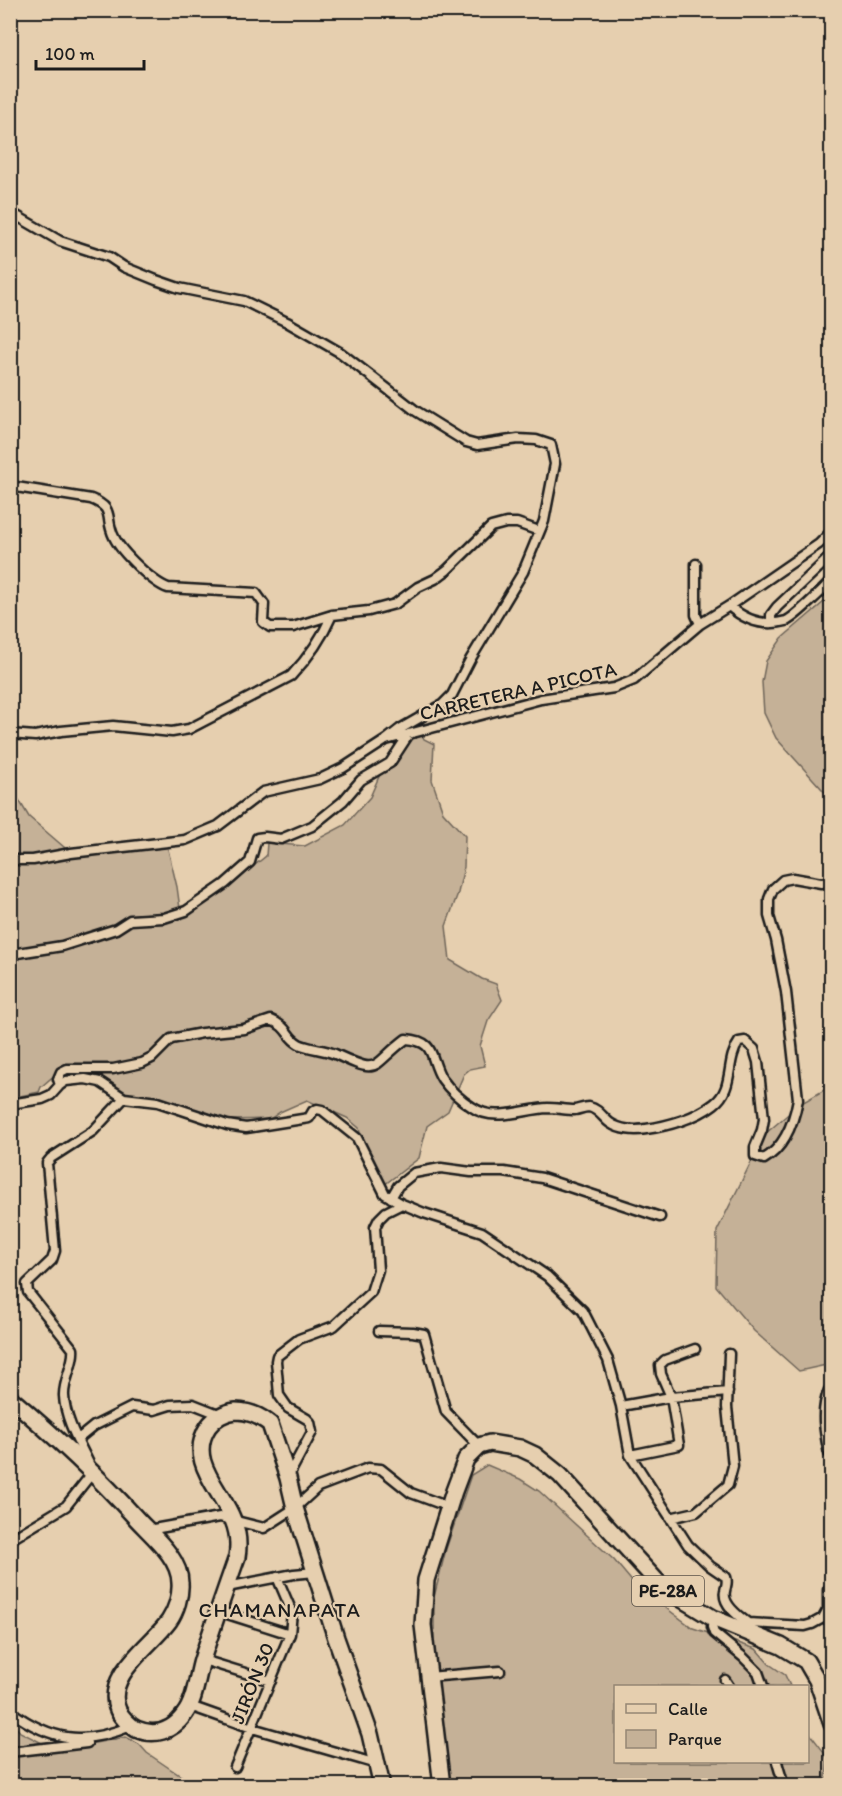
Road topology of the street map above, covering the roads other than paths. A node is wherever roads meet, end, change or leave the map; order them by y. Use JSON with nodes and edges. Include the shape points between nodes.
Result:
{"nodes":[{"id":1,"x":10,"y":212,"type":"edge"},
{"id":2,"x":10,"y":486,"type":"edge"},
{"id":3,"x":539,"y":531,"type":"junction"},
{"id":4,"x":831,"y":531,"type":"edge"},
{"id":5,"x":831,"y":555,"type":"edge"},
{"id":6,"x":696,"y":564,"type":"dead end"},
{"id":7,"x":831,"y":580,"type":"edge"},
{"id":8,"x":729,"y":606,"type":"junction"},
{"id":9,"x":332,"y":615,"type":"junction"},
{"id":10,"x":771,"y":622,"type":"junction"},
{"id":11,"x":700,"y":624,"type":"junction"},
{"id":12,"x":10,"y":734,"type":"edge"},
{"id":13,"x":409,"y":734,"type":"junction"},
{"id":14,"x":386,"y":740,"type":"junction"},
{"id":15,"x":10,"y":860,"type":"edge"},
{"id":16,"x":831,"y":882,"type":"edge"},
{"id":17,"x":10,"y":957,"type":"edge"},
{"id":18,"x":60,"y":1085,"type":"junction"},
{"id":19,"x":124,"y":1098,"type":"junction"},
{"id":20,"x":10,"y":1104,"type":"edge"},
{"id":21,"x":391,"y":1198,"type":"junction"},
{"id":22,"x":402,"y":1204,"type":"junction"},
{"id":23,"x":660,"y":1216,"type":"dead end"},
{"id":24,"x":379,"y":1331,"type":"dead end"},
{"id":25,"x":695,"y":1349,"type":"dead end"},
{"id":26,"x":729,"y":1354,"type":"dead end"},
{"id":27,"x":728,"y":1392,"type":"junction"},
{"id":28,"x":831,"y":1392,"type":"edge"},
{"id":29,"x":671,"y":1397,"type":"junction"},
{"id":30,"x":10,"y":1398,"type":"edge"},
{"id":31,"x":621,"y":1406,"type":"junction"},
{"id":32,"x":221,"y":1415,"type":"junction"},
{"id":33,"x":78,"y":1439,"type":"junction"},
{"id":34,"x":479,"y":1446,"type":"junction"},
{"id":35,"x":831,"y":1451,"type":"edge"},
{"id":36,"x":630,"y":1455,"type":"junction"},
{"id":37,"x":93,"y":1472,"type":"junction"},
{"id":38,"x":288,"y":1478,"type":"junction"},
{"id":39,"x":449,"y":1507,"type":"junction"},
{"id":40,"x":295,"y":1508,"type":"junction"},
{"id":41,"x":670,"y":1518,"type":"junction"},
{"id":42,"x":233,"y":1519,"type":"junction"},
{"id":43,"x":147,"y":1530,"type":"junction"},
{"id":44,"x":10,"y":1540,"type":"edge"},
{"id":45,"x":315,"y":1572,"type":"junction"},
{"id":46,"x":277,"y":1577,"type":"junction"},
{"id":47,"x":831,"y":1586,"type":"edge"},
{"id":48,"x":227,"y":1587,"type":"junction"},
{"id":49,"x":218,"y":1611,"type":"junction"},
{"id":50,"x":713,"y":1618,"type":"junction"},
{"id":51,"x":742,"y":1625,"type":"junction"},
{"id":52,"x":290,"y":1634,"type":"junction"},
{"id":53,"x":202,"y":1660,"type":"junction"},
{"id":54,"x":500,"y":1671,"type":"dead end"},
{"id":55,"x":428,"y":1677,"type":"junction"},
{"id":56,"x":271,"y":1681,"type":"junction"},
{"id":57,"x":763,"y":1685,"type":"edge"},
{"id":58,"x":190,"y":1706,"type":"junction"},
{"id":59,"x":10,"y":1711,"type":"edge"},
{"id":60,"x":831,"y":1724,"type":"edge"},
{"id":61,"x":131,"y":1726,"type":"junction"},
{"id":62,"x":252,"y":1728,"type":"junction"},
{"id":63,"x":95,"y":1736,"type":"junction"},
{"id":64,"x":10,"y":1752,"type":"edge"},
{"id":65,"x":778,"y":1763,"type":"edge"},
{"id":66,"x":378,"y":1764,"type":"junction"},
{"id":67,"x":235,"y":1767,"type":"dead end"},
{"id":68,"x":382,"y":1785,"type":"edge"},
{"id":69,"x":442,"y":1785,"type":"edge"},
{"id":70,"x":784,"y":1785,"type":"edge"}],
"edges":[{"from":1,"to":3,"type":"street","via":[[60,242],[108,257],[156,280],[244,301],[287,321],[341,353],[416,411],[466,442],[477,445],[518,439],[551,445],[555,464]]},
{"from":2,"to":9,"type":"street","via":[[101,503],[107,509],[114,538],[160,586],[256,593],[264,604],[263,622],[270,627],[293,627]]},
{"from":3,"to":9,"type":"street","via":[[517,523],[491,527],[447,570],[395,604]]},
{"from":3,"to":14,"type":"street","via":[[523,572],[452,695]]},
{"from":4,"to":8,"type":"street","name":"CARRETERA A PICOTA","via":[[819,544]]},
{"from":5,"to":10,"type":"street","via":[[777,607]]},
{"from":6,"to":11,"type":"street","via":[[696,615]]},
{"from":7,"to":10,"type":"street","via":[[789,620]]},
{"from":8,"to":10,"type":"street","via":[[748,620]]},
{"from":8,"to":11,"type":"street","name":"CARRETERA A PICOTA"},
{"from":9,"to":12,"type":"street","via":[[325,632],[291,676],[189,729],[172,732],[113,726],[35,736]]},
{"from":11,"to":13,"type":"street","name":"CARRETERA A PICOTA","via":[[634,680],[614,688],[541,699]]},
{"from":13,"to":14,"type":"street","name":"CARRETERA A PICOTA"},
{"from":13,"to":17,"type":"street","via":[[390,763],[361,780],[312,826],[281,839],[257,838],[250,862],[186,911],[164,918],[130,920],[116,929],[62,946]]},
{"from":14,"to":15,"type":"street","name":"CARRETERA A PICOTA","via":[[320,779],[263,792],[198,836]]},
{"from":16,"to":18,"type":"street","via":[[783,880],[769,899],[769,916],[786,992],[798,1099],[789,1131],[764,1159],[755,1156],[754,1150],[764,1119],[758,1062],[754,1049],[745,1041],[735,1048],[727,1088],[716,1103],[701,1113],[645,1130],[621,1129],[590,1107],[487,1114],[470,1107],[449,1087],[426,1044],[406,1039],[368,1068],[299,1044],[284,1026],[271,1020],[244,1029],[171,1039],[142,1064],[113,1069],[67,1069],[58,1078]]},
{"from":18,"to":19,"type":"street","via":[[85,1079],[100,1082]]},
{"from":18,"to":20,"type":"street","via":[[42,1099]]},
{"from":19,"to":21,"type":"street","via":[[158,1102],[199,1118],[246,1128],[299,1121],[309,1118],[317,1108],[357,1138],[379,1183]]},
{"from":19,"to":33,"type":"street","via":[[93,1131],[49,1160],[55,1251],[52,1260],[27,1284],[28,1292],[73,1349],[64,1396],[66,1414]]},
{"from":21,"to":22,"type":"street"},
{"from":21,"to":23,"type":"street","via":[[414,1173],[441,1168],[504,1172],[542,1178]]},
{"from":22,"to":31,"type":"street","via":[[482,1232],[546,1276],[582,1311],[592,1327],[608,1360]]},
{"from":22,"to":38,"type":"street","via":[[386,1212],[375,1227],[378,1270],[371,1292],[334,1326],[299,1340],[277,1356],[279,1395],[288,1408],[310,1422],[312,1432]]},
{"from":24,"to":34,"type":"street","via":[[424,1334],[446,1412]]},
{"from":25,"to":29,"type":"street","via":[[662,1362],[661,1374]]},
{"from":26,"to":27,"type":"street"},
{"from":27,"to":29,"type":"street"},
{"from":27,"to":41,"type":"street","via":[[733,1466],[728,1485],[696,1512]]},
{"from":28,"to":35,"type":"highway","via":[[827,1420]]},
{"from":29,"to":31,"type":"street"},
{"from":29,"to":36,"type":"street","via":[[679,1445]]},
{"from":30,"to":37,"type":"highway"},
{"from":31,"to":36,"type":"street"},
{"from":32,"to":33,"type":"street","via":[[193,1404],[154,1410],[132,1407],[94,1426]]},
{"from":32,"to":38,"type":"highway","via":[[246,1412],[270,1424]]},
{"from":32,"to":42,"type":"highway","via":[[207,1429],[200,1450],[203,1464]]},
{"from":33,"to":37,"type":"street"},
{"from":34,"to":39,"type":"highway","via":[[466,1459]]},
{"from":34,"to":50,"type":"highway","number":"PE-28A","via":[[504,1444],[535,1455],[560,1475],[662,1587]]},
{"from":36,"to":41,"type":"street"},
{"from":37,"to":43,"type":"highway"},
{"from":37,"to":44,"type":"street","via":[[66,1506]]},
{"from":38,"to":40,"type":"highway"},
{"from":39,"to":40,"type":"street","via":[[411,1493],[381,1469],[368,1468],[318,1487]]},
{"from":39,"to":55,"type":"highway","via":[[426,1580],[423,1625]]},
{"from":40,"to":42,"type":"street","via":[[264,1528]]},
{"from":40,"to":45,"type":"highway"},
{"from":41,"to":51,"type":"street","via":[[699,1557],[726,1577],[724,1600]]},
{"from":42,"to":43,"type":"street","via":[[200,1519]]},
{"from":42,"to":48,"type":"highway","via":[[239,1547]]},
{"from":43,"to":61,"type":"highway","via":[[174,1561],[181,1582],[170,1620],[129,1665],[115,1688],[119,1714]]},
{"from":45,"to":46,"type":"street"},
{"from":45,"to":66,"type":"highway"},
{"from":46,"to":48,"type":"street"},
{"from":46,"to":52,"type":"street","name":"JIRÓN 30","via":[[292,1612]]},
{"from":47,"to":51,"type":"street","via":[[828,1609],[818,1622],[805,1626]]},
{"from":48,"to":49,"type":"highway"},
{"from":49,"to":52,"type":"street"},
{"from":49,"to":53,"type":"highway"},
{"from":50,"to":51,"type":"highway","number":"PE-28A"},
{"from":50,"to":57,"type":"street","via":[[714,1633],[758,1672]]},
{"from":51,"to":60,"type":"highway","number":"PE-28A","via":[[806,1662],[817,1680]]},
{"from":52,"to":56,"type":"street","name":"JIRÓN 30"},
{"from":53,"to":56,"type":"street"},
{"from":53,"to":58,"type":"highway"},
{"from":54,"to":55,"type":"street"},
{"from":55,"to":69,"type":"highway"},
{"from":56,"to":62,"type":"street","name":"JIRÓN 30"},
{"from":58,"to":61,"type":"highway","via":[[177,1723],[162,1732],[151,1733]]},
{"from":58,"to":62,"type":"street"},
{"from":59,"to":63,"type":"street","via":[[51,1733],[73,1739]]},
{"from":61,"to":63,"type":"street"},
{"from":62,"to":66,"type":"street"},
{"from":62,"to":67,"type":"street","name":"JIRÓN 30"},
{"from":63,"to":64,"type":"street","via":[[84,1744]]},
{"from":65,"to":70,"type":"street"},
{"from":66,"to":68,"type":"highway"}]}
